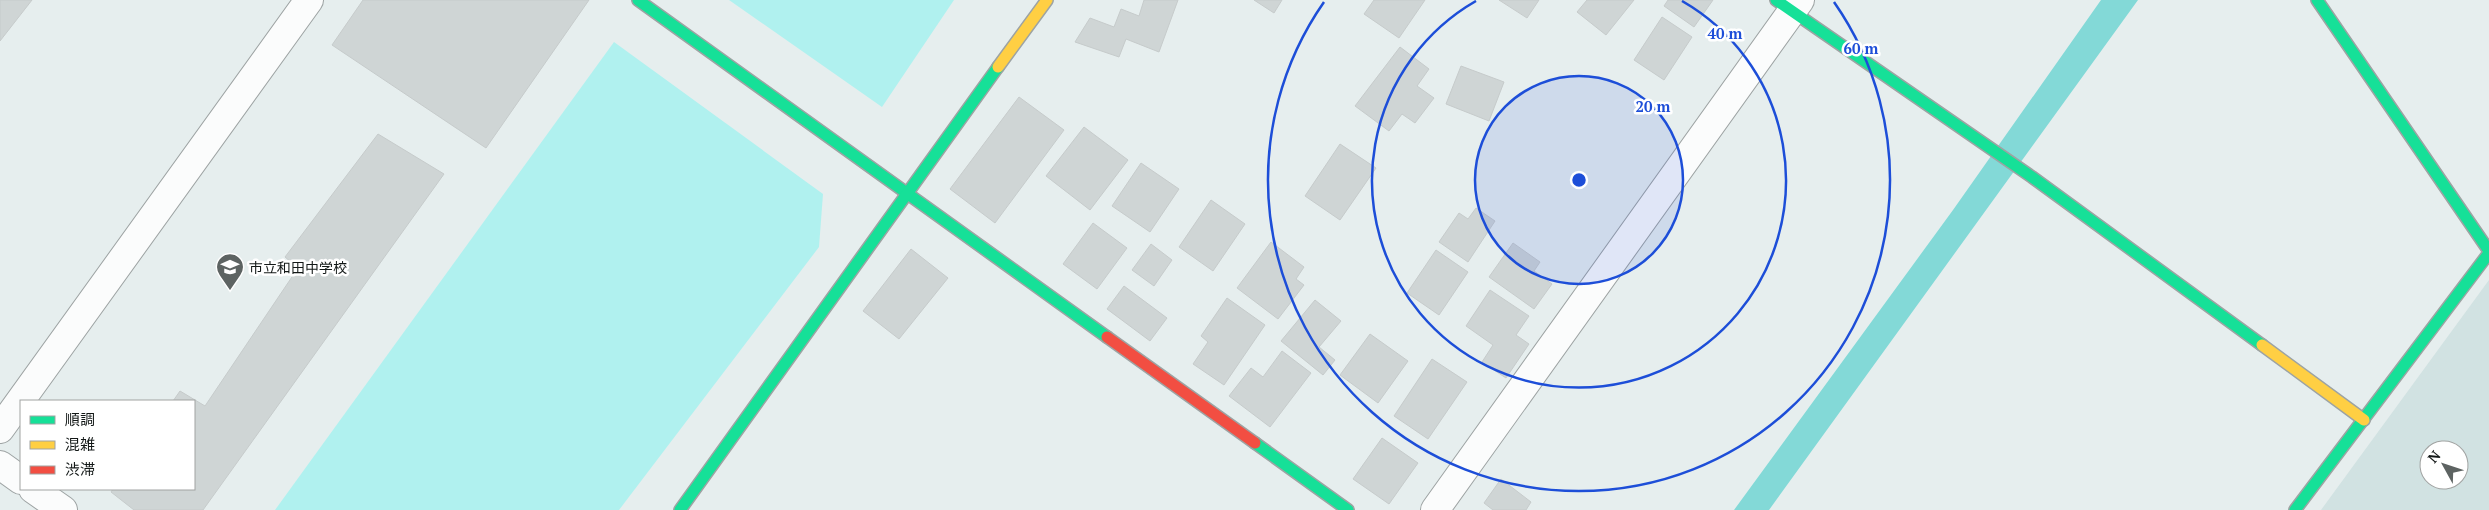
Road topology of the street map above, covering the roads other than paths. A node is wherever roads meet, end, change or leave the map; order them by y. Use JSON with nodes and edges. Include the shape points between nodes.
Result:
{"nodes":[{"id":1,"x":309,"y":0,"type":"edge"},
{"id":2,"x":638,"y":0,"type":"edge"},
{"id":3,"x":1047,"y":0,"type":"edge"},
{"id":4,"x":2317,"y":0,"type":"edge"},
{"id":5,"x":1789,"y":3,"type":"edge"},
{"id":6,"x":907,"y":191,"type":"junction"},
{"id":7,"x":2489,"y":252,"type":"edge"},
{"id":8,"x":21,"y":400,"type":"edge"},
{"id":9,"x":20,"y":401,"type":"edge"},
{"id":10,"x":2364,"y":420,"type":"junction"},
{"id":11,"x":0,"y":429,"type":"edge"},
{"id":12,"x":0,"y":465,"type":"edge"},
{"id":13,"x":20,"y":479,"type":"edge"},
{"id":14,"x":34,"y":490,"type":"edge"},
{"id":15,"x":63,"y":510,"type":"edge"},
{"id":16,"x":680,"y":510,"type":"edge"},
{"id":17,"x":1348,"y":510,"type":"edge"},
{"id":18,"x":1435,"y":510,"type":"edge"},
{"id":19,"x":2295,"y":510,"type":"edge"}],
"edges":[{"from":1,"to":8,"type":"street"},
{"from":2,"to":6,"type":"street"},
{"from":3,"to":6,"type":"street"},
{"from":4,"to":7,"type":"street"},
{"from":5,"to":10,"type":"street"},
{"from":5,"to":18,"type":"street"},
{"from":6,"to":16,"type":"street"},
{"from":6,"to":17,"type":"street"},
{"from":7,"to":10,"type":"street"},
{"from":9,"to":11,"type":"street"},
{"from":10,"to":19,"type":"street"},
{"from":12,"to":13,"type":"street"},
{"from":14,"to":15,"type":"street"}]}
